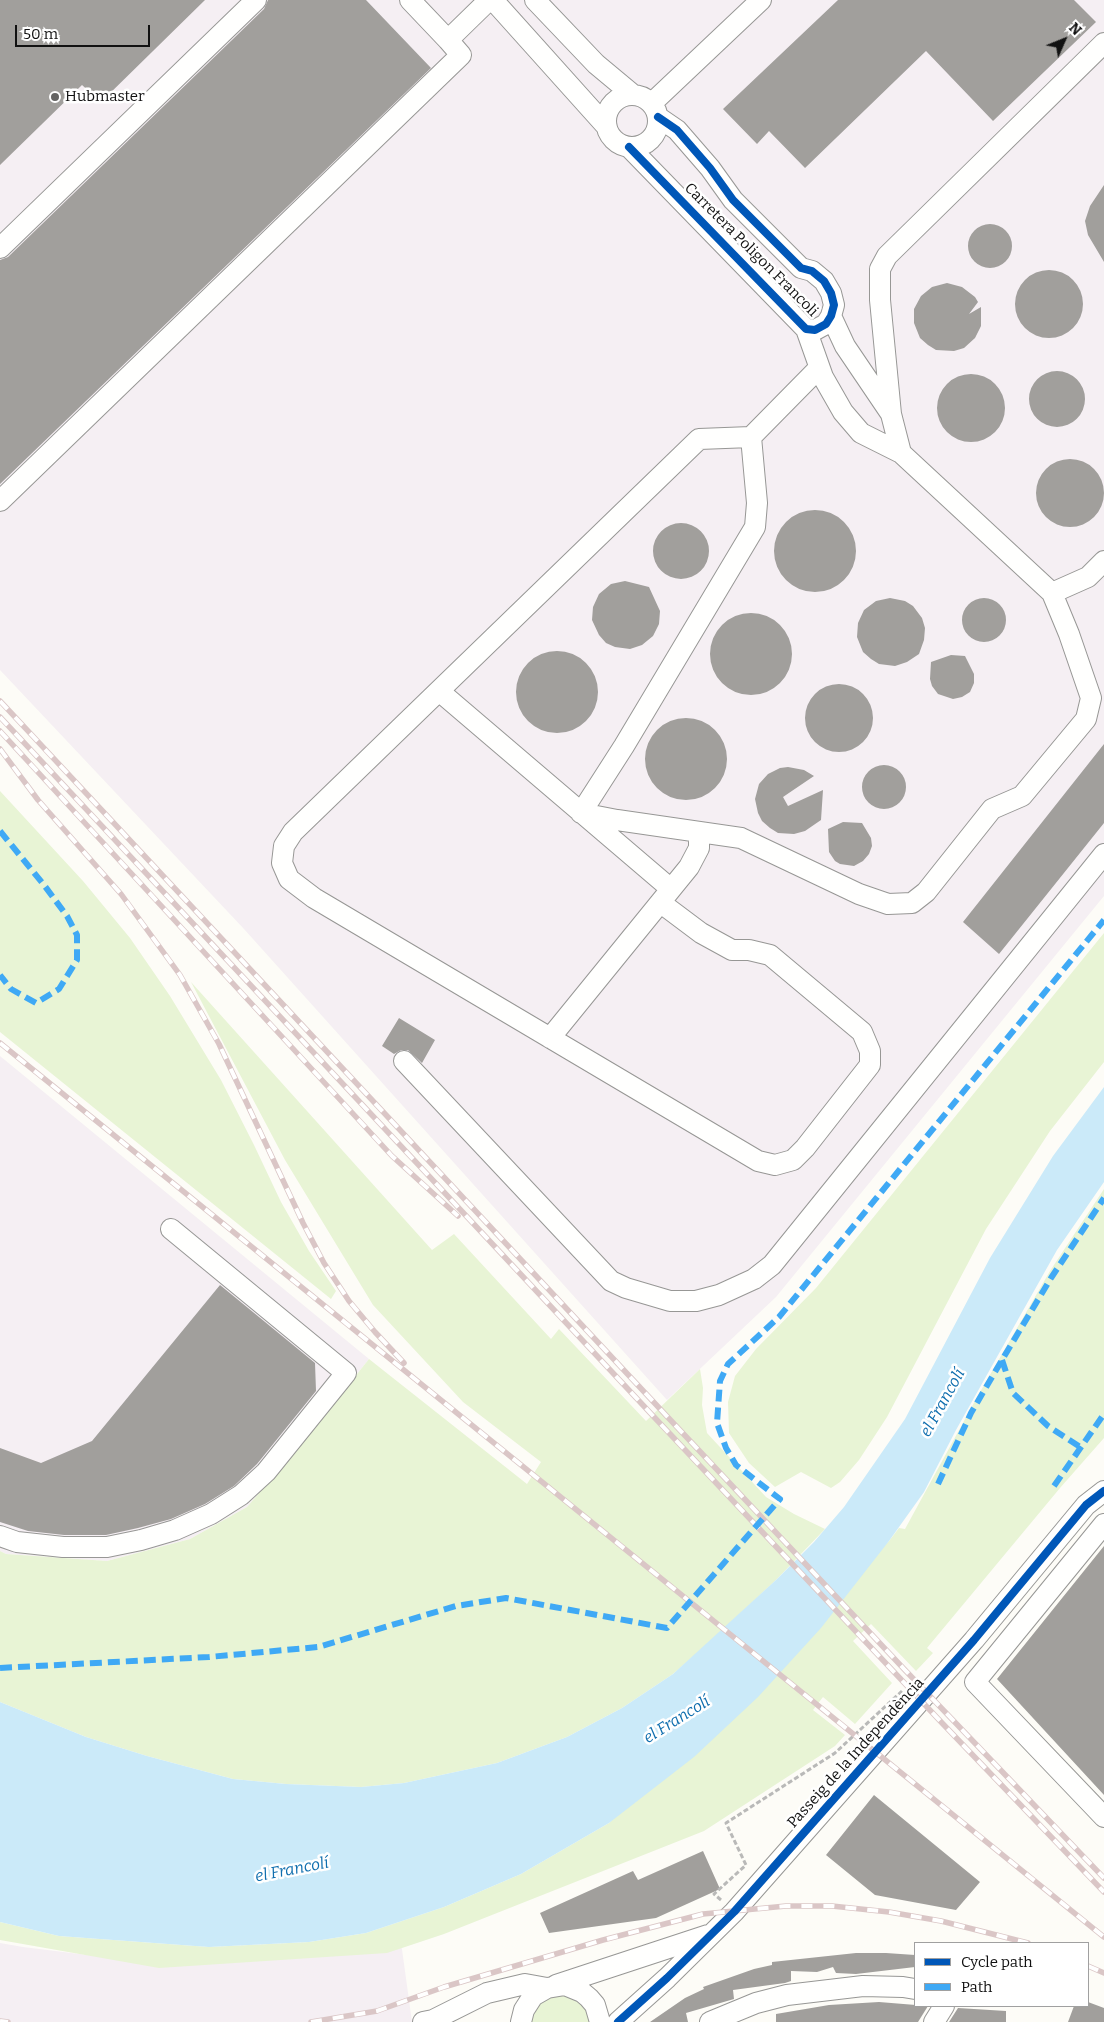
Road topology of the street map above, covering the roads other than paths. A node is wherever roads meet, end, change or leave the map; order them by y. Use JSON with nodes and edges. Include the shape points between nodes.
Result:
{"nodes":[{"id":1,"x":256,"y":0,"type":"edge"},
{"id":2,"x":410,"y":0,"type":"edge"},
{"id":3,"x":491,"y":0,"type":"edge"},
{"id":4,"x":536,"y":0,"type":"edge"},
{"id":5,"x":761,"y":0,"type":"edge"},
{"id":6,"x":448,"y":40,"type":"junction"},
{"id":7,"x":1104,"y":43,"type":"edge"},
{"id":8,"x":632,"y":94,"type":"junction"},
{"id":9,"x":655,"y":110,"type":"junction"},
{"id":10,"x":607,"y":127,"type":"junction"},
{"id":11,"x":629,"y":147,"type":"junction"},
{"id":12,"x":0,"y":248,"type":"edge"},
{"id":13,"x":832,"y":316,"type":"junction"},
{"id":14,"x":806,"y":328,"type":"junction"},
{"id":15,"x":819,"y":368,"type":"junction"},
{"id":16,"x":891,"y":414,"type":"junction"},
{"id":17,"x":751,"y":437,"type":"junction"},
{"id":18,"x":901,"y":454,"type":"junction"},
{"id":19,"x":0,"y":501,"type":"edge"},
{"id":20,"x":1104,"y":561,"type":"edge"},
{"id":21,"x":1052,"y":593,"type":"junction"},
{"id":22,"x":1084,"y":677,"type":"junction"},
{"id":23,"x":438,"y":691,"type":"junction"},
{"id":24,"x":1104,"y":694,"type":"edge"},
{"id":25,"x":581,"y":813,"type":"junction"},
{"id":26,"x":700,"y":832,"type":"junction"},
{"id":27,"x":1104,"y":854,"type":"edge"},
{"id":28,"x":666,"y":896,"type":"junction"},
{"id":29,"x":550,"y":1038,"type":"junction"},
{"id":30,"x":404,"y":1061,"type":"dead end"},
{"id":31,"x":171,"y":1229,"type":"dead end"},
{"id":32,"x":1104,"y":1491,"type":"edge"},
{"id":33,"x":1104,"y":1524,"type":"edge"},
{"id":34,"x":0,"y":1536,"type":"edge"},
{"id":35,"x":1104,"y":1817,"type":"edge"},
{"id":36,"x":712,"y":1934,"type":"junction"},
{"id":37,"x":551,"y":1986,"type":"junction"},
{"id":38,"x":914,"y":1989,"type":"edge"},
{"id":39,"x":943,"y":2007,"type":"edge"},
{"id":40,"x":430,"y":2021,"type":"edge"},
{"id":41,"x":521,"y":2022,"type":"edge"},
{"id":42,"x":600,"y":2022,"type":"edge"},
{"id":43,"x":618,"y":2022,"type":"edge"},
{"id":44,"x":710,"y":2022,"type":"edge"},
{"id":45,"x":934,"y":2022,"type":"edge"}],
"edges":[{"from":1,"to":12,"type":"street"},
{"from":2,"to":6,"type":"street"},
{"from":3,"to":6,"type":"street"},
{"from":3,"to":10,"type":"street"},
{"from":4,"to":8,"type":"street","via":[[596,64]]},
{"from":5,"to":9,"type":"street"},
{"from":6,"to":19,"type":"street","via":[[460,55]]},
{"from":7,"to":16,"type":"street","via":[[887,256],[880,269],[880,292]]},
{"from":8,"to":9,"type":"street","via":[[645,97]]},
{"from":8,"to":10,"type":"street","via":[[620,97],[611,105],[606,115]]},
{"from":9,"to":11,"type":"street","via":[[657,131],[639,146]]},
{"from":9,"to":13,"type":"street","name":"Carretera Poligon Francoli","via":[[678,130],[753,221],[801,268],[812,271],[824,281],[834,305]]},
{"from":10,"to":11,"type":"street","via":[[615,140]]},
{"from":11,"to":14,"type":"street","name":"Carretera Poligon Francoli"},
{"from":13,"to":14,"type":"street","name":"Carretera Poligon Francoli","via":[[815,330]]},
{"from":13,"to":16,"type":"street","via":[[845,346]]},
{"from":14,"to":15,"type":"street"},
{"from":15,"to":17,"type":"street"},
{"from":15,"to":18,"type":"street","via":[[843,412],[861,433]]},
{"from":16,"to":18,"type":"street"},
{"from":17,"to":23,"type":"street","via":[[699,438]]},
{"from":17,"to":25,"type":"street","via":[[757,503],[755,527]]},
{"from":18,"to":21,"type":"street"},
{"from":20,"to":21,"type":"street","via":[[1088,576]]},
{"from":21,"to":22,"type":"street"},
{"from":22,"to":24,"type":"street"},
{"from":22,"to":26,"type":"street","via":[[1091,698],[1086,719],[1022,796],[992,810],[926,892],[912,903],[888,904],[859,894],[741,838]]},
{"from":23,"to":25,"type":"street"},
{"from":23,"to":29,"type":"street","via":[[293,832],[284,846],[282,863],[289,879],[314,898]]},
{"from":25,"to":26,"type":"street"},
{"from":25,"to":28,"type":"street"},
{"from":26,"to":28,"type":"street","via":[[699,848],[689,867]]},
{"from":27,"to":30,"type":"street","via":[[772,1265],[754,1280],[719,1295],[696,1301],[670,1301],[611,1281]]},
{"from":28,"to":29,"type":"street"},
{"from":28,"to":29,"type":"street","via":[[701,933],[732,950],[770,955],[862,1032],[870,1051],[870,1065],[805,1148],[793,1160],[775,1165],[758,1161]]},
{"from":31,"to":34,"type":"street","via":[[346,1373],[266,1472],[241,1495],[211,1514],[175,1530],[107,1547],[63,1547],[17,1542]]},
{"from":32,"to":36,"type":"street","name":"Passeig de la Independència","via":[[1086,1505],[974,1640]]},
{"from":33,"to":35,"type":"street","via":[[975,1682]]},
{"from":36,"to":37,"type":"street","name":"Passeig de la Independència"},
{"from":36,"to":43,"type":"street","name":"Passeig de la Independència"},
{"from":37,"to":40,"type":"street","via":[[525,1984],[487,1993]]},
{"from":37,"to":41,"type":"street","via":[[533,1996]]},
{"from":37,"to":42,"type":"street","via":[[565,1985],[582,1992],[595,2005]]},
{"from":38,"to":44,"type":"street","via":[[863,1986],[787,1995],[756,2003]]},
{"from":39,"to":45,"type":"street"}]}
